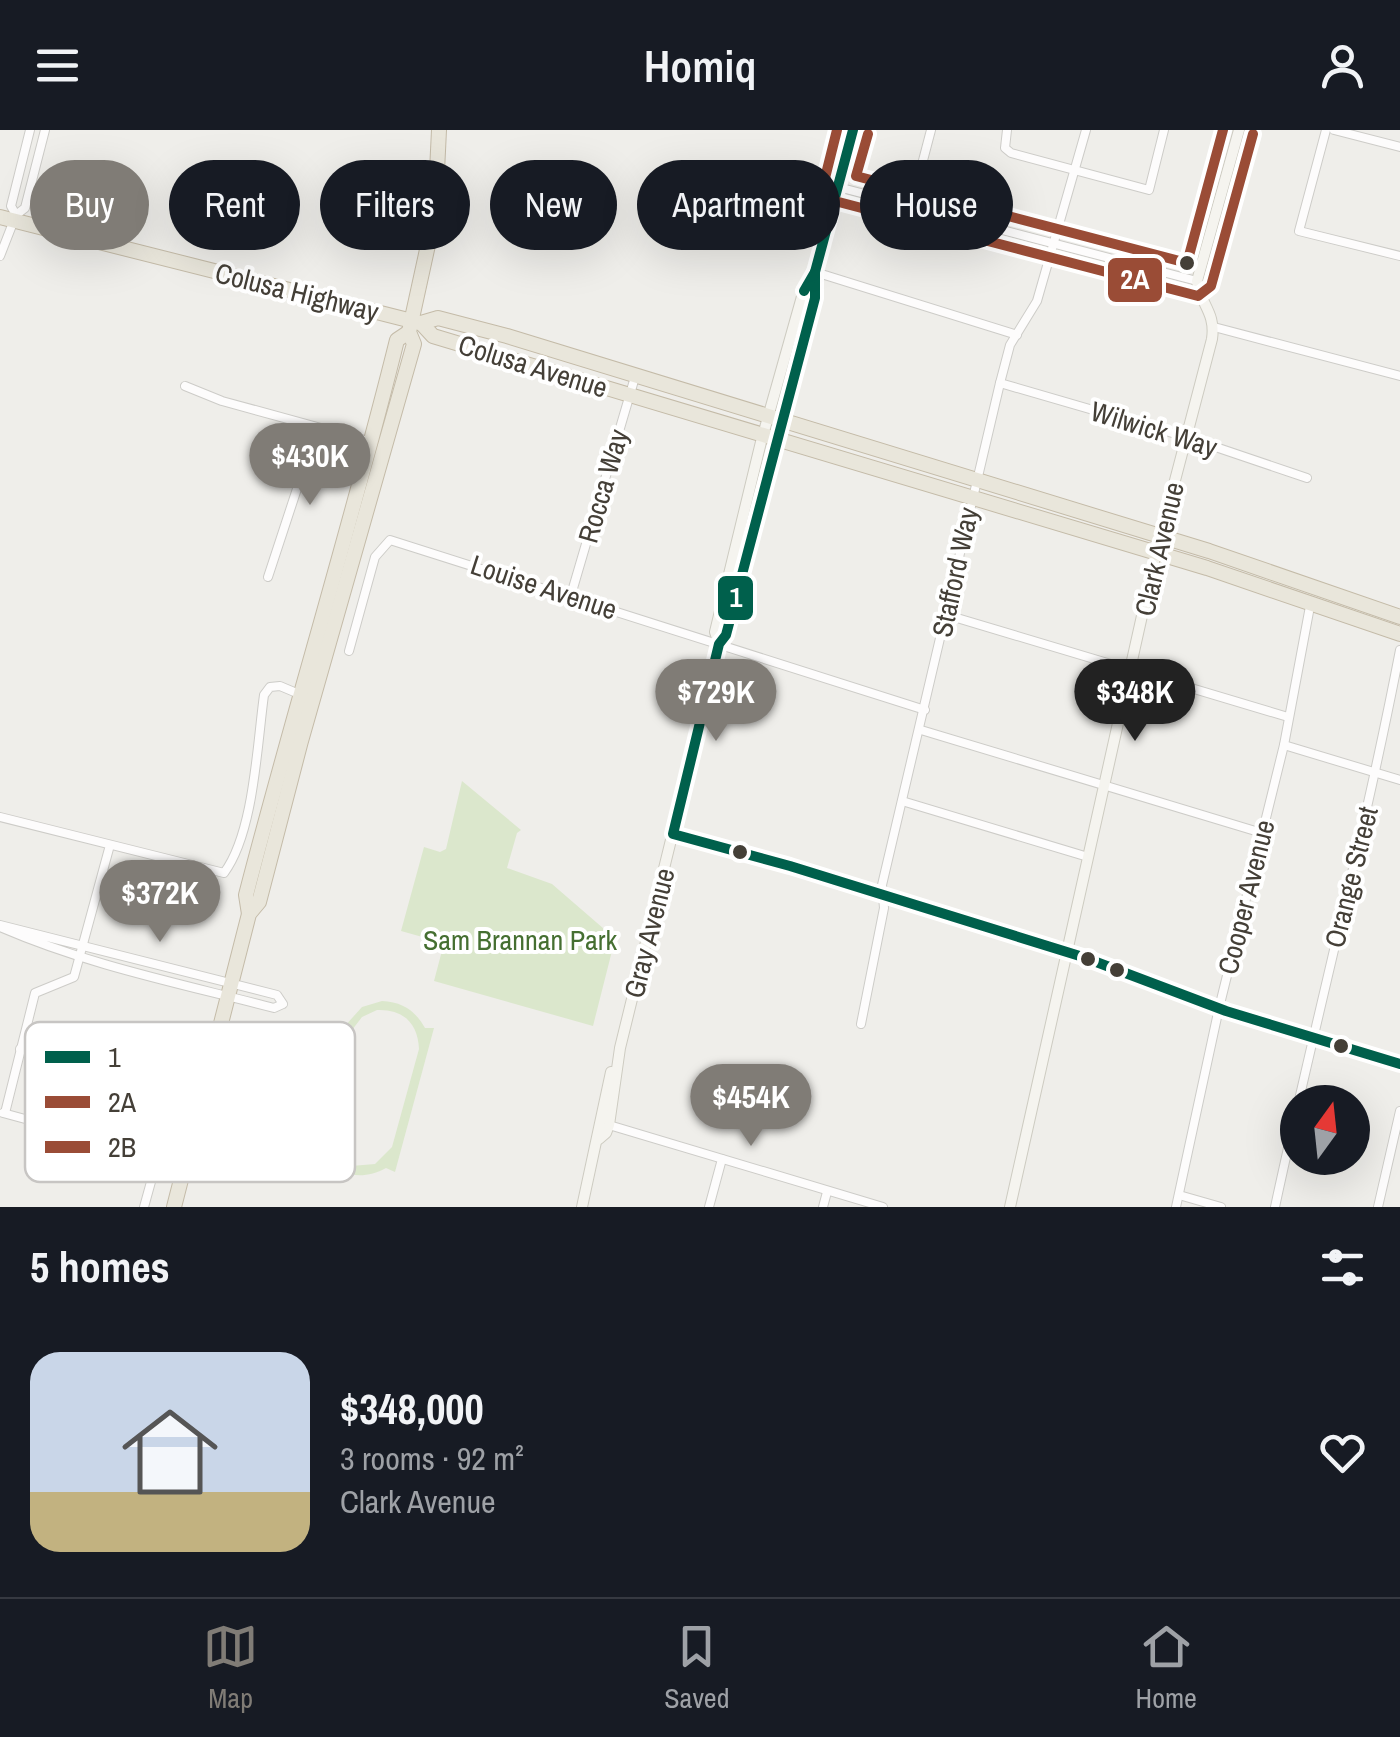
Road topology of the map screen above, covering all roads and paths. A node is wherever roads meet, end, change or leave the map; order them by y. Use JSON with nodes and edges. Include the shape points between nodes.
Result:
{"nodes":[{"id":1,"x":30,"y":130,"type":"edge"},
{"id":2,"x":45,"y":130,"type":"edge"},
{"id":3,"x":440,"y":130,"type":"edge"},
{"id":4,"x":853,"y":130,"type":"edge"},
{"id":5,"x":931,"y":130,"type":"edge"},
{"id":6,"x":1007,"y":130,"type":"edge"},
{"id":7,"x":1086,"y":130,"type":"edge"},
{"id":8,"x":1164,"y":130,"type":"edge"},
{"id":9,"x":1239,"y":130,"type":"edge"},
{"id":10,"x":1326,"y":130,"type":"edge"},
{"id":11,"x":1334,"y":130,"type":"edge"},
{"id":12,"x":1400,"y":147,"type":"edge"},
{"id":13,"x":923,"y":160,"type":"edge"},
{"id":14,"x":1076,"y":170,"type":"junction"},
{"id":15,"x":840,"y":179,"type":"edge"},
{"id":16,"x":10,"y":217,"type":"edge"},
{"id":17,"x":1013,"y":233,"type":"edge"},
{"id":18,"x":1054,"y":244,"type":"junction"},
{"id":19,"x":821,"y":250,"type":"edge"},
{"id":20,"x":0,"y":256,"type":"edge"},
{"id":21,"x":1400,"y":256,"type":"edge"},
{"id":22,"x":815,"y":272,"type":"junction"},
{"id":23,"x":1198,"y":281,"type":"junction"},
{"id":24,"x":414,"y":326,"type":"junction"},
{"id":25,"x":1214,"y":327,"type":"junction"},
{"id":26,"x":1016,"y":334,"type":"junction"},
{"id":27,"x":635,"y":376,"type":"junction"},
{"id":28,"x":1400,"y":376,"type":"edge"},
{"id":29,"x":1000,"y":384,"type":"junction"},
{"id":30,"x":185,"y":386,"type":"dead end"},
{"id":31,"x":629,"y":395,"type":"junction"},
{"id":32,"x":775,"y":419,"type":"junction"},
{"id":33,"x":317,"y":428,"type":"junction"},
{"id":34,"x":770,"y":437,"type":"junction"},
{"id":35,"x":1186,"y":437,"type":"junction"},
{"id":36,"x":379,"y":444,"type":"junction"},
{"id":37,"x":1307,"y":478,"type":"dead end"},
{"id":38,"x":974,"y":481,"type":"junction"},
{"id":39,"x":971,"y":497,"type":"junction"},
{"id":40,"x":1161,"y":536,"type":"junction"},
{"id":41,"x":1156,"y":554,"type":"junction"},
{"id":42,"x":268,"y":577,"type":"dead end"},
{"id":43,"x":1312,"y":594,"type":"junction"},
{"id":44,"x":570,"y":595,"type":"junction"},
{"id":45,"x":947,"y":616,"type":"junction"},
{"id":46,"x":1400,"y":616,"type":"edge"},
{"id":47,"x":1400,"y":634,"type":"edge"},
{"id":48,"x":719,"y":644,"type":"junction"},
{"id":49,"x":349,"y":650,"type":"dead end"},
{"id":50,"x":1400,"y":650,"type":"edge"},
{"id":51,"x":1131,"y":670,"type":"junction"},
{"id":52,"x":299,"y":694,"type":"junction"},
{"id":53,"x":926,"y":710,"type":"junction"},
{"id":54,"x":1288,"y":717,"type":"junction"},
{"id":55,"x":921,"y":730,"type":"junction"},
{"id":56,"x":1284,"y":745,"type":"junction"},
{"id":57,"x":1376,"y":773,"type":"junction"},
{"id":58,"x":1400,"y":780,"type":"edge"},
{"id":59,"x":1106,"y":786,"type":"junction"},
{"id":60,"x":902,"y":802,"type":"junction"},
{"id":61,"x":0,"y":817,"type":"edge"},
{"id":62,"x":1262,"y":833,"type":"junction"},
{"id":63,"x":673,"y":834,"type":"junction"},
{"id":64,"x":110,"y":845,"type":"junction"},
{"id":65,"x":1088,"y":857,"type":"junction"},
{"id":66,"x":884,"y":898,"type":"junction"},
{"id":67,"x":249,"y":914,"type":"junction"},
{"id":68,"x":0,"y":926,"type":"edge"},
{"id":69,"x":83,"y":944,"type":"junction"},
{"id":70,"x":1067,"y":952,"type":"junction"},
{"id":71,"x":80,"y":956,"type":"junction"},
{"id":72,"x":229,"y":989,"type":"junction"},
{"id":73,"x":1219,"y":1008,"type":"junction"},
{"id":74,"x":27,"y":1022,"type":"edge"},
{"id":75,"x":221,"y":1022,"type":"edge"},
{"id":76,"x":861,"y":1024,"type":"dead end"},
{"id":77,"x":25,"y":1030,"type":"edge"},
{"id":78,"x":1312,"y":1037,"type":"junction"},
{"id":79,"x":620,"y":1048,"type":"junction"},
{"id":80,"x":20,"y":1049,"type":"junction"},
{"id":81,"x":25,"y":1050,"type":"edge"},
{"id":82,"x":1400,"y":1064,"type":"edge"},
{"id":83,"x":1400,"y":1111,"type":"edge"},
{"id":84,"x":2,"y":1113,"type":"edge"},
{"id":85,"x":609,"y":1125,"type":"junction"},
{"id":86,"x":599,"y":1139,"type":"junction"},
{"id":87,"x":722,"y":1159,"type":"junction"},
{"id":88,"x":151,"y":1182,"type":"edge"},
{"id":89,"x":180,"y":1182,"type":"edge"},
{"id":90,"x":827,"y":1192,"type":"junction"},
{"id":91,"x":1179,"y":1195,"type":"junction"},
{"id":92,"x":144,"y":1207,"type":"edge"},
{"id":93,"x":174,"y":1207,"type":"edge"},
{"id":94,"x":582,"y":1207,"type":"edge"},
{"id":95,"x":708,"y":1207,"type":"edge"},
{"id":96,"x":823,"y":1207,"type":"edge"},
{"id":97,"x":882,"y":1207,"type":"edge"},
{"id":98,"x":1010,"y":1207,"type":"edge"},
{"id":99,"x":1176,"y":1207,"type":"edge"},
{"id":100,"x":1220,"y":1207,"type":"edge"},
{"id":101,"x":1275,"y":1207,"type":"edge"},
{"id":102,"x":1378,"y":1207,"type":"edge"}],
"edges":[{"from":1,"to":16,"type":"street"},
{"from":2,"to":16,"type":"street","via":[[25,208]]},
{"from":3,"to":24,"type":"highway","via":[[435,213]]},
{"from":4,"to":15,"type":"main road","name":"Gray Avenue"},
{"from":5,"to":13,"type":"street"},
{"from":6,"to":14,"type":"street","via":[[1005,148],[1011,153]]},
{"from":7,"to":14,"type":"street","name":"Stafford Way"},
{"from":8,"to":14,"type":"street","via":[[1149,190]]},
{"from":9,"to":23,"type":"main road"},
{"from":10,"to":21,"type":"street","via":[[1299,230]]},
{"from":11,"to":12,"type":"street"},
{"from":14,"to":18,"type":"street","name":"Stafford Way"},
{"from":16,"to":20,"type":"street"},
{"from":16,"to":24,"type":"highway","name":"Colusa Highway"},
{"from":17,"to":18,"type":"street"},
{"from":18,"to":23,"type":"street"},
{"from":18,"to":26,"type":"street","name":"Stafford Way","via":[[1036,300]]},
{"from":19,"to":22,"type":"main road","name":"Gray Avenue"},
{"from":22,"to":26,"type":"street"},
{"from":22,"to":32,"type":"main road","name":"Gray Avenue","via":[[815,298]]},
{"from":23,"to":25,"type":"main road"},
{"from":24,"to":27,"type":"highway","name":"Colusa Avenue","via":[[438,318]]},
{"from":24,"to":31,"type":"highway","name":"Colusa Avenue"},
{"from":24,"to":36,"type":"highway","via":[[397,340]]},
{"from":25,"to":28,"type":"street"},
{"from":25,"to":35,"type":"main road","name":"Clark Avenue"},
{"from":26,"to":29,"type":"street","name":"Stafford Way"},
{"from":27,"to":31,"type":"street","name":"Rocca Way"},
{"from":27,"to":32,"type":"highway","name":"Colusa Avenue"},
{"from":29,"to":35,"type":"street","name":"Wilwick Way"},
{"from":29,"to":38,"type":"street","name":"Stafford Way"},
{"from":30,"to":33,"type":"street"},
{"from":31,"to":34,"type":"highway","name":"Colusa Avenue"},
{"from":31,"to":44,"type":"street","name":"Rocca Way"},
{"from":32,"to":34,"type":"main road","name":"Gray Avenue"},
{"from":32,"to":38,"type":"highway","name":"Colusa Avenue"},
{"from":33,"to":36,"type":"street"},
{"from":33,"to":42,"type":"street"},
{"from":34,"to":39,"type":"highway","name":"Colusa Avenue"},
{"from":34,"to":48,"type":"main road","name":"Gray Avenue","via":[[716,632]]},
{"from":35,"to":37,"type":"street","name":"Wilwick Way"},
{"from":35,"to":40,"type":"main road","name":"Clark Avenue"},
{"from":36,"to":52,"type":"highway"},
{"from":36,"to":67,"type":"highway","via":[[259,902]]},
{"from":38,"to":39,"type":"street","name":"Stafford Way"},
{"from":38,"to":40,"type":"highway","name":"Colusa Avenue"},
{"from":39,"to":41,"type":"highway","name":"Colusa Avenue"},
{"from":39,"to":45,"type":"street","name":"Stafford Way"},
{"from":40,"to":41,"type":"main road","name":"Clark Avenue"},
{"from":40,"to":43,"type":"highway","name":"Colusa Avenue"},
{"from":41,"to":43,"type":"highway","name":"Colusa Avenue"},
{"from":41,"to":51,"type":"main road","name":"Clark Avenue"},
{"from":43,"to":46,"type":"highway","name":"Colusa Avenue"},
{"from":43,"to":47,"type":"highway","name":"Colusa Avenue"},
{"from":43,"to":54,"type":"street","name":"Cooper Avenue"},
{"from":44,"to":48,"type":"street","name":"Louise Avenue"},
{"from":44,"to":49,"type":"street","name":"Louise Avenue","via":[[390,540],[375,558]]},
{"from":45,"to":51,"type":"street"},
{"from":45,"to":53,"type":"street","name":"Stafford Way"},
{"from":48,"to":53,"type":"street","name":"Louise Avenue"},
{"from":48,"to":63,"type":"main road","name":"Gray Avenue"},
{"from":50,"to":57,"type":"street","name":"Orange Street"},
{"from":51,"to":54,"type":"street"},
{"from":51,"to":59,"type":"main road","name":"Clark Avenue"},
{"from":52,"to":64,"type":"street","via":[[280,686],[264,696],[256,774],[234,860],[224,873]]},
{"from":52,"to":67,"type":"highway","via":[[246,895]]},
{"from":53,"to":55,"type":"street","name":"Stafford Way"},
{"from":54,"to":56,"type":"street","name":"Cooper Avenue"},
{"from":55,"to":59,"type":"street"},
{"from":55,"to":60,"type":"street","name":"Stafford Way"},
{"from":56,"to":57,"type":"street"},
{"from":56,"to":62,"type":"street","name":"Cooper Avenue"},
{"from":57,"to":58,"type":"street"},
{"from":57,"to":78,"type":"street","name":"Orange Street"},
{"from":59,"to":62,"type":"street"},
{"from":59,"to":65,"type":"main road","name":"Clark Avenue"},
{"from":60,"to":65,"type":"street"},
{"from":60,"to":66,"type":"street","name":"Stafford Way"},
{"from":61,"to":64,"type":"street"},
{"from":62,"to":73,"type":"street","name":"Cooper Avenue"},
{"from":63,"to":66,"type":"street"},
{"from":63,"to":79,"type":"main road","name":"Gray Avenue"},
{"from":64,"to":69,"type":"street"},
{"from":65,"to":70,"type":"main road","name":"Clark Avenue"},
{"from":66,"to":70,"type":"street"},
{"from":66,"to":76,"type":"street","name":"Stafford Way"},
{"from":67,"to":72,"type":"highway"},
{"from":68,"to":69,"type":"street"},
{"from":68,"to":71,"type":"street"},
{"from":69,"to":71,"type":"street"},
{"from":69,"to":72,"type":"street"},
{"from":70,"to":73,"type":"street"},
{"from":70,"to":98,"type":"main road","name":"Clark Avenue"},
{"from":71,"to":72,"type":"street"},
{"from":71,"to":74,"type":"street","via":[[74,976],[35,993]]},
{"from":72,"to":72,"type":"street","via":[[278,1009],[282,1004],[277,995]]},
{"from":72,"to":75,"type":"highway"},
{"from":73,"to":78,"type":"street"},
{"from":73,"to":91,"type":"street","name":"Cooper Avenue"},
{"from":77,"to":80,"type":"street"},
{"from":78,"to":82,"type":"street"},
{"from":78,"to":101,"type":"street","name":"Orange Street"},
{"from":79,"to":85,"type":"main road","name":"Gray Avenue"},
{"from":79,"to":86,"type":"main road","name":"Gray Avenue"},
{"from":80,"to":81,"type":"street"},
{"from":80,"to":84,"type":"street"},
{"from":83,"to":102,"type":"street"},
{"from":85,"to":86,"type":"main road","name":"Gray Avenue"},
{"from":85,"to":87,"type":"street"},
{"from":86,"to":94,"type":"main road","name":"Gray Avenue"},
{"from":87,"to":90,"type":"street"},
{"from":87,"to":95,"type":"street"},
{"from":88,"to":92,"type":"street"},
{"from":89,"to":93,"type":"highway"},
{"from":90,"to":96,"type":"street"},
{"from":90,"to":97,"type":"street"},
{"from":91,"to":99,"type":"street","name":"Cooper Avenue"},
{"from":91,"to":100,"type":"street"}]}
